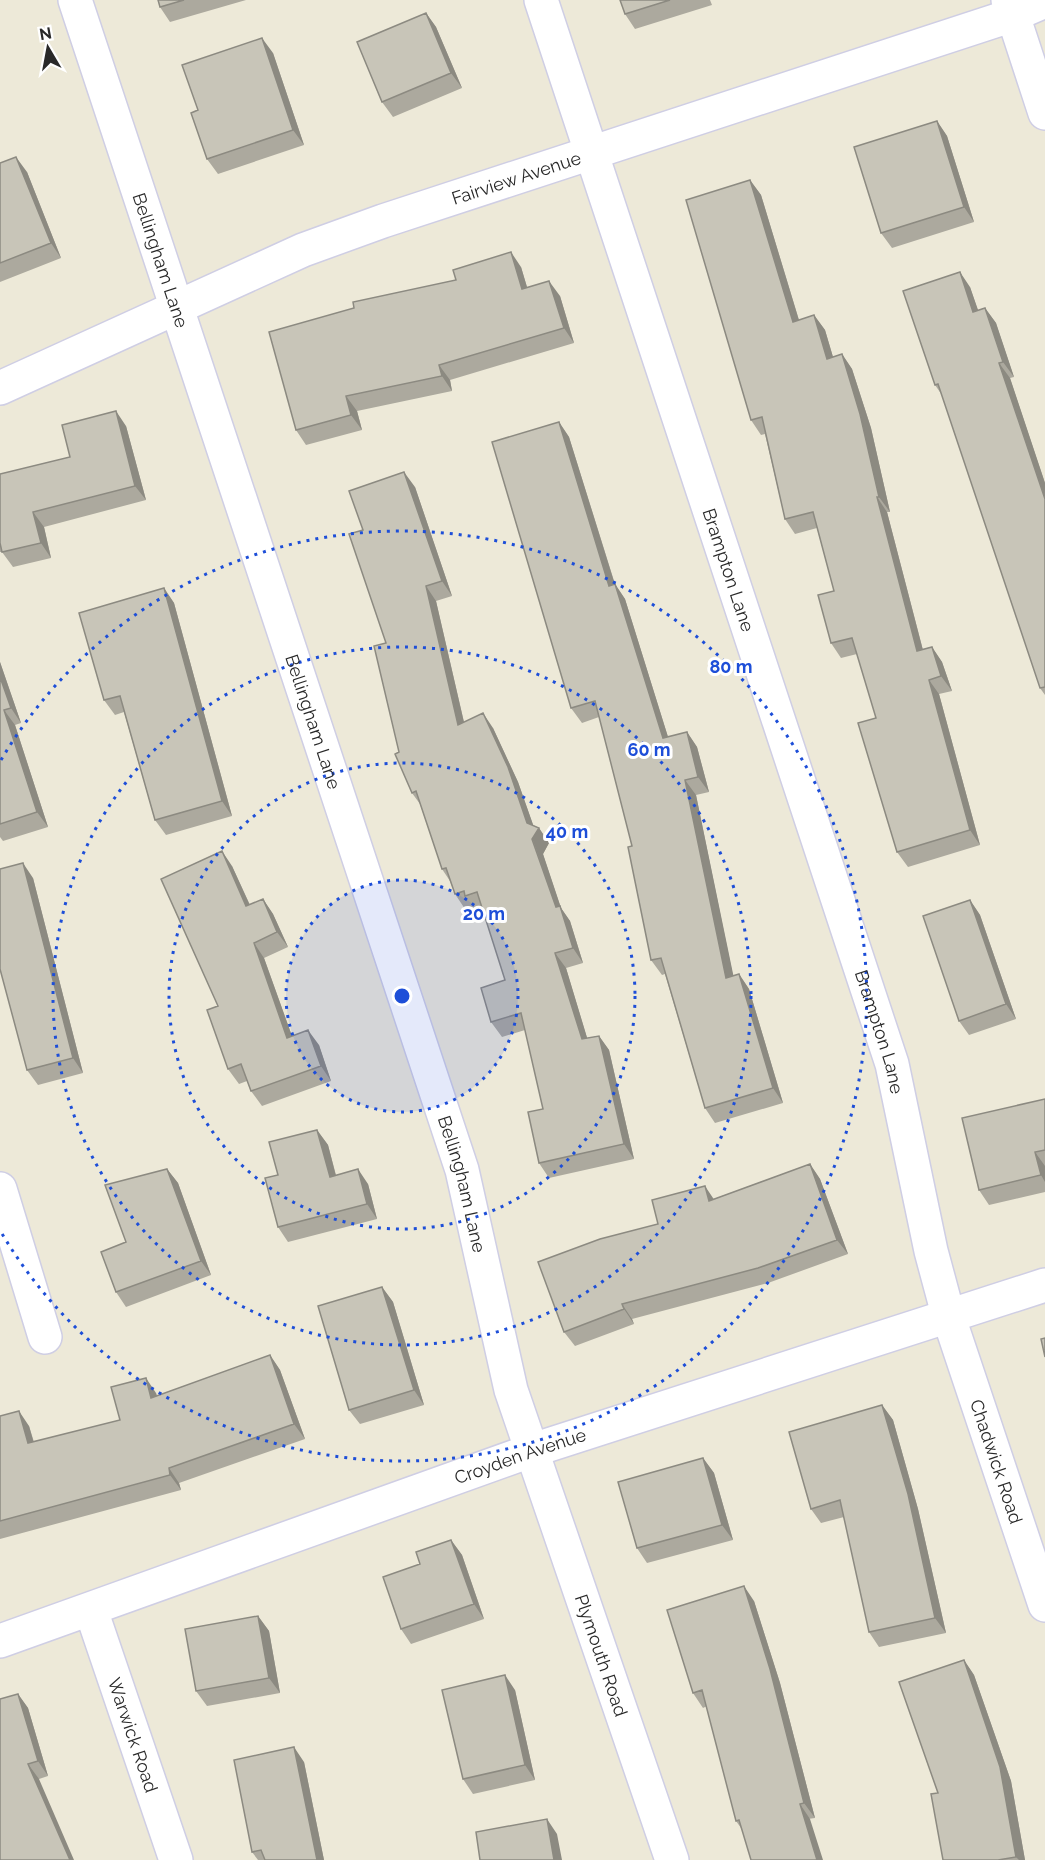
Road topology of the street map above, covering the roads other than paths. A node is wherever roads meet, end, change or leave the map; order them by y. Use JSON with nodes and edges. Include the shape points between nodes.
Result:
{"nodes":[{"id":1,"x":75,"y":0,"type":"edge"},
{"id":2,"x":541,"y":0,"type":"edge"},
{"id":3,"x":1045,"y":2,"type":"edge"},
{"id":4,"x":1011,"y":7,"type":"edge"},
{"id":5,"x":1045,"y":113,"type":"edge"},
{"id":6,"x":592,"y":154,"type":"junction"},
{"id":7,"x":176,"y":306,"type":"junction"},
{"id":8,"x":0,"y":388,"type":"edge"},
{"id":9,"x":0,"y":1189,"type":"edge"},
{"id":10,"x":1045,"y":1285,"type":"edge"},
{"id":11,"x":949,"y":1318,"type":"junction"},
{"id":12,"x":45,"y":1337,"type":"dead end"},
{"id":13,"x":532,"y":1450,"type":"junction"},
{"id":14,"x":1045,"y":1605,"type":"edge"},
{"id":15,"x":91,"y":1610,"type":"junction"},
{"id":16,"x":0,"y":1641,"type":"edge"},
{"id":17,"x":177,"y":1860,"type":"edge"},
{"id":18,"x":672,"y":1860,"type":"edge"}],
"edges":[{"from":1,"to":7,"type":"street","name":"Bellingham Lane"},
{"from":2,"to":6,"type":"street","name":"Brampton Lane"},
{"from":3,"to":4,"type":"street","name":"Fairview Avenue"},
{"from":4,"to":5,"type":"street"},
{"from":4,"to":6,"type":"street","name":"Fairview Avenue"},
{"from":6,"to":7,"type":"street","name":"Fairview Avenue","via":[[383,220]]},
{"from":6,"to":11,"type":"street","name":"Brampton Lane","via":[[892,1064]]},
{"from":7,"to":8,"type":"street","name":"Fairview Avenue"},
{"from":7,"to":13,"type":"street","name":"Bellingham Lane","via":[[462,1170],[503,1359]]},
{"from":9,"to":12,"type":"street"},
{"from":10,"to":11,"type":"street","name":"Croyden Avenue"},
{"from":11,"to":13,"type":"street","name":"Croyden Avenue"},
{"from":11,"to":14,"type":"street","name":"Chadwick Road"},
{"from":13,"to":15,"type":"street","name":"Croyden Avenue"},
{"from":13,"to":18,"type":"street","name":"Plymouth Road"},
{"from":15,"to":16,"type":"street","name":"Croyden Avenue"},
{"from":15,"to":17,"type":"street","name":"Warwick Road"}]}
